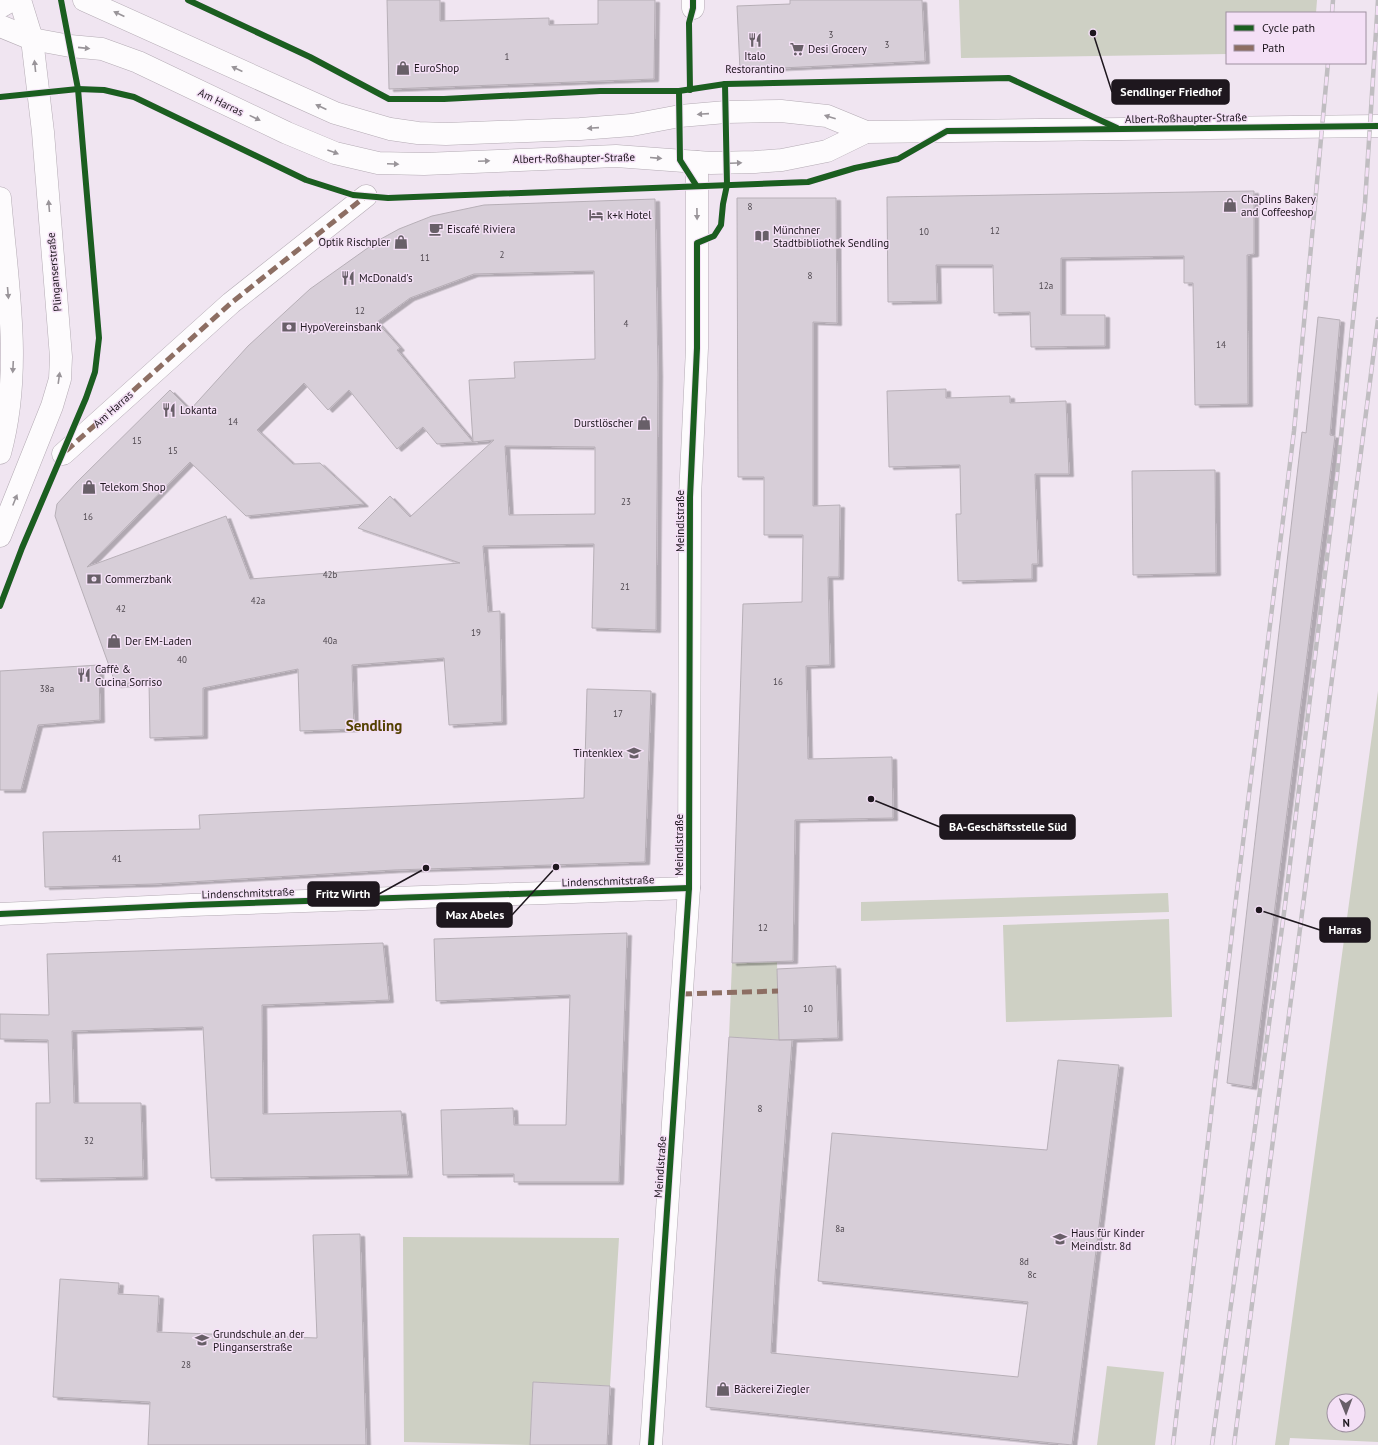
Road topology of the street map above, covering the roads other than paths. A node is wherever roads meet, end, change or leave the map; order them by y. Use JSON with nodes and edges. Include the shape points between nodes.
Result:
{"nodes":[{"id":1,"x":12,"y":0,"type":"edge"},
{"id":2,"x":20,"y":0,"type":"edge"},
{"id":3,"x":84,"y":0,"type":"edge"},
{"id":4,"x":0,"y":7,"type":"edge"},
{"id":5,"x":0,"y":26,"type":"edge"},
{"id":6,"x":32,"y":39,"type":"junction"},
{"id":7,"x":1378,"y":126,"type":"edge"},
{"id":8,"x":866,"y":132,"type":"junction"},
{"id":9,"x":697,"y":162,"type":"junction"},
{"id":10,"x":445,"y":163,"type":"joint"},
{"id":11,"x":366,"y":196,"type":"dead end"},
{"id":12,"x":0,"y":198,"type":"edge"},
{"id":13,"x":0,"y":453,"type":"edge"},
{"id":14,"x":63,"y":454,"type":"dead end"},
{"id":15,"x":0,"y":536,"type":"edge"},
{"id":16,"x":689,"y":888,"type":"junction"},
{"id":17,"x":0,"y":914,"type":"edge"},
{"id":18,"x":651,"y":1445,"type":"edge"}],
"edges":[{"from":1,"to":4,"type":"main road"},
{"from":2,"to":6,"type":"main road","name":"Plinganserstraße"},
{"from":8,"to":3,"type":"main road","name":"Albert-Roßhaupter-Straße","one_way":true,"via":[[827,116],[780,111],[680,116],[632,125],[580,129],[446,134],[390,129],[335,113]]},
{"from":5,"to":6,"type":"main road","name":"Am Harras"},
{"from":6,"to":10,"type":"main road","name":"Am Harras","one_way":true,"via":[[102,49],[138,62],[335,153],[378,163]]},
{"from":15,"to":6,"type":"main road","name":"Plinganserstraße","one_way":true,"via":[[52,406],[57,390],[61,357],[44,147]]},
{"from":7,"to":8,"type":"main road","name":"Albert-Roßhaupter-Straße"},
{"from":9,"to":8,"type":"main road","name":"Albert-Roßhaupter-Straße","one_way":true,"via":[[782,160],[826,151]]},
{"from":10,"to":9,"type":"main road","name":"Albert-Roßhaupter-Straße","one_way":true,"via":[[616,156]]},
{"from":9,"to":16,"type":"main road","name":"Meindlstraße","one_way":true,"via":[[697,348],[690,497]]},
{"from":11,"to":14,"type":"main road","name":"Am Harras","via":[[231,303]]},
{"from":12,"to":13,"type":"main road","one_way":true,"via":[[13,361],[10,404]]},
{"from":16,"to":17,"type":"main road","name":"Lindenschmitstraße"},
{"from":16,"to":18,"type":"main road","name":"Meindlstraße"}]}
